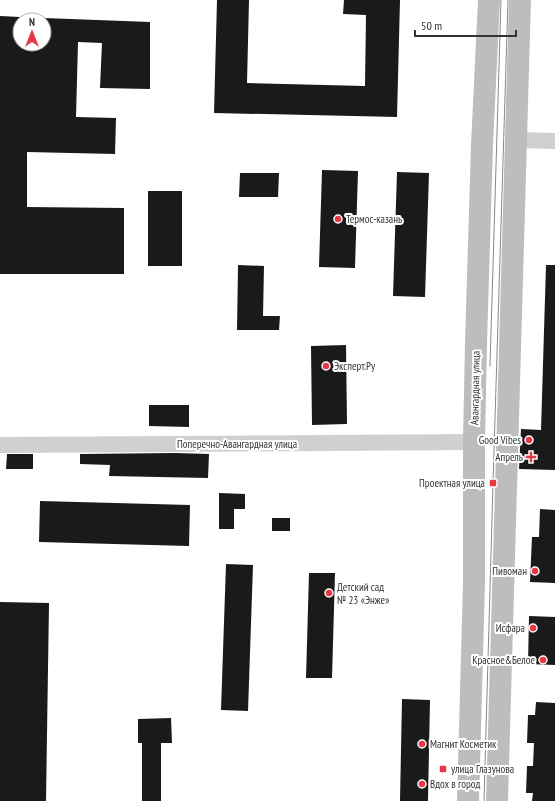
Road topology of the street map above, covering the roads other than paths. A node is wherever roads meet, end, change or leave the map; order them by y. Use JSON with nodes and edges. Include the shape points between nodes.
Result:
{"nodes":[{"id":1,"x":489,"y":0,"type":"edge"},
{"id":2,"x":520,"y":0,"type":"edge"},
{"id":3,"x":515,"y":140,"type":"junction"},
{"id":4,"x":555,"y":141,"type":"edge"},
{"id":5,"x":474,"y":442,"type":"junction"},
{"id":6,"x":0,"y":445,"type":"edge"},
{"id":7,"x":468,"y":801,"type":"edge"},
{"id":8,"x":497,"y":801,"type":"edge"}],
"edges":[{"from":1,"to":5,"type":"main road","name":"Авангардная улица","via":[[482,145]]},
{"from":2,"to":3,"type":"main road"},
{"from":3,"to":4,"type":"street"},
{"from":3,"to":8,"type":"main road"},
{"from":5,"to":6,"type":"street","name":"Поперечно-Авангардная улица"},
{"from":5,"to":7,"type":"main road","name":"Авангардная улица","via":[[474,583]]}]}
